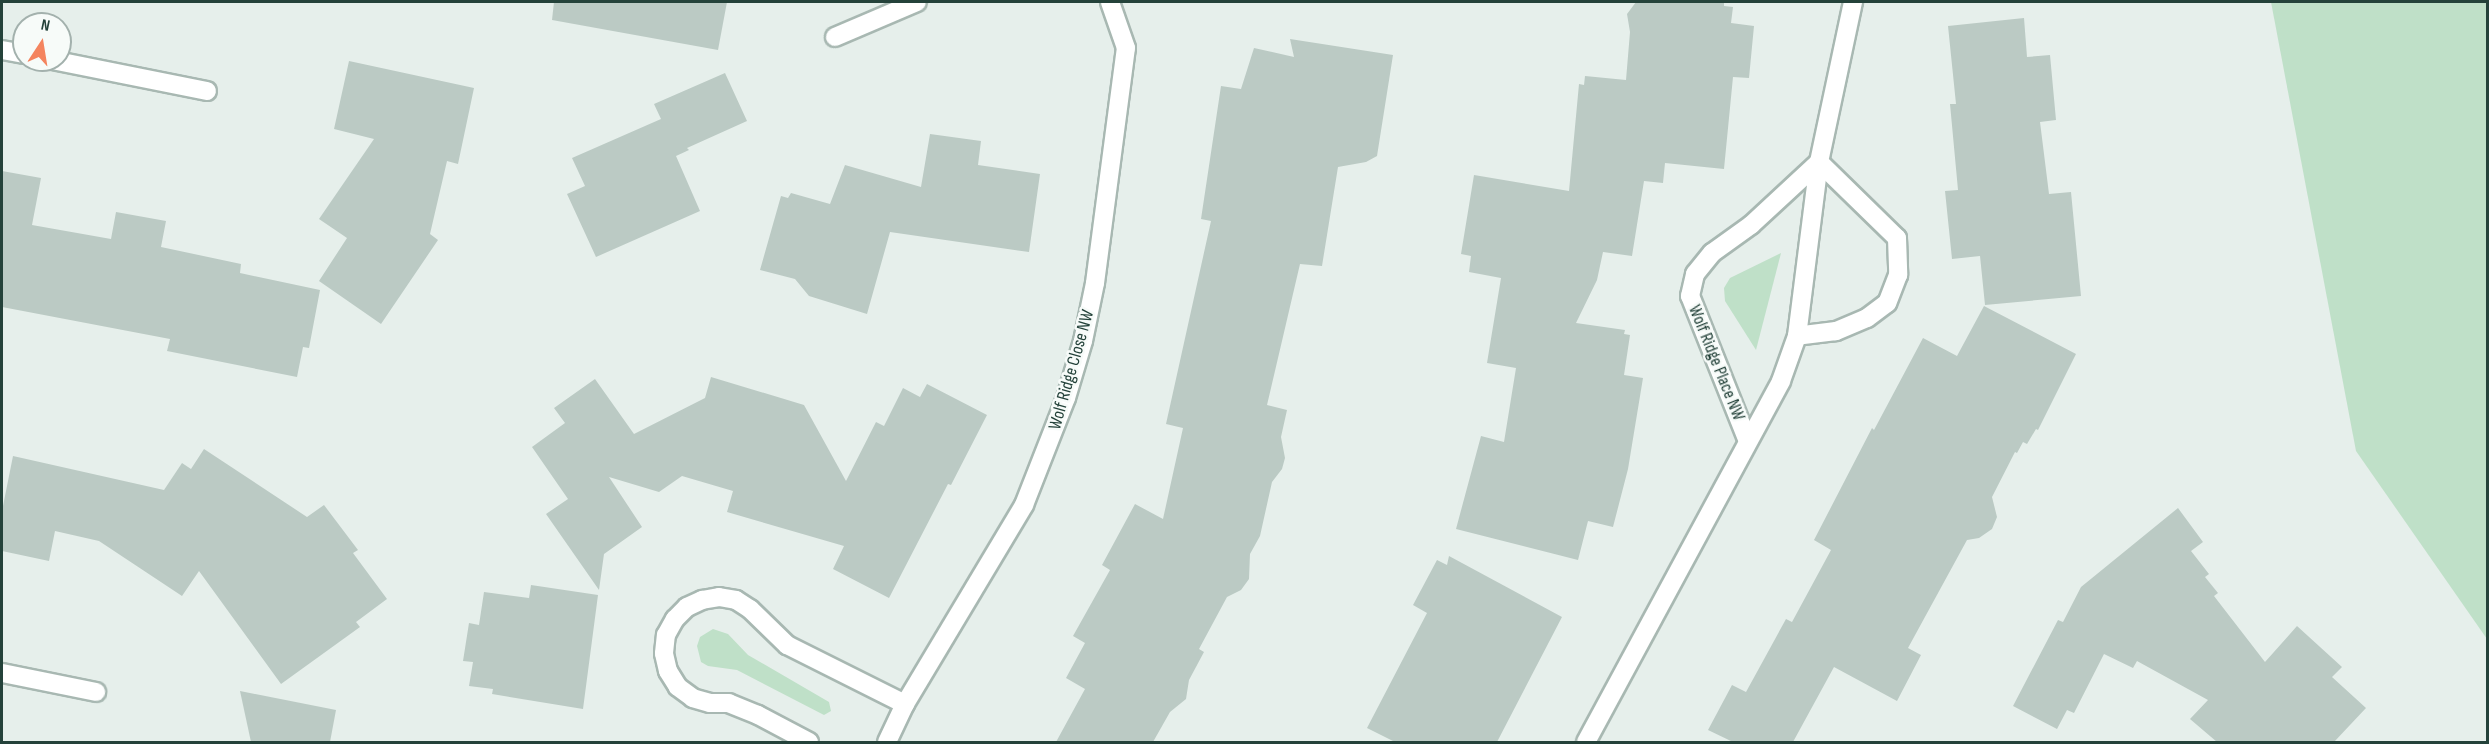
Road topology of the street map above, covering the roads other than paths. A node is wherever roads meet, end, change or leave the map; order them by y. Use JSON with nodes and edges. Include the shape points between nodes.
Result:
{"nodes":[{"id":1,"x":917,"y":2,"type":"edge"},
{"id":2,"x":1110,"y":2,"type":"edge"},
{"id":3,"x":1853,"y":2,"type":"edge"},
{"id":4,"x":835,"y":37,"type":"dead end"},
{"id":5,"x":72,"y":64,"type":"edge"},
{"id":6,"x":207,"y":91,"type":"dead end"},
{"id":7,"x":1819,"y":162,"type":"junction"},
{"id":8,"x":1797,"y":336,"type":"junction"},
{"id":9,"x":1747,"y":439,"type":"junction"},
{"id":10,"x":2,"y":673,"type":"edge"},
{"id":11,"x":96,"y":692,"type":"dead end"},
{"id":12,"x":905,"y":704,"type":"junction"},
{"id":13,"x":809,"y":742,"type":"edge"},
{"id":14,"x":887,"y":742,"type":"edge"},
{"id":15,"x":1586,"y":742,"type":"edge"}],
"edges":[{"from":1,"to":4,"type":"street"},
{"from":2,"to":12,"type":"street","name":"Wolf Ridge Close NW","via":[[1126,48],[1095,283],[1083,341],[1047,453],[1024,505]]},
{"from":3,"to":7,"type":"street","name":"Wolf Ridge Place NW"},
{"from":5,"to":6,"type":"street"},
{"from":7,"to":8,"type":"street","name":"Wolf Ridge Place NW"},
{"from":7,"to":8,"type":"street","via":[[1897,238],[1898,275],[1887,303],[1867,318],[1836,331]]},
{"from":7,"to":9,"type":"street","name":"Wolf Ridge Place NW","via":[[1751,225],[1712,253],[1695,274],[1690,296]]},
{"from":8,"to":9,"type":"street","name":"Wolf Ridge Place NW","via":[[1780,381]]},
{"from":9,"to":15,"type":"street","name":"Wolf Ridge Place NW"},
{"from":10,"to":11,"type":"street"},
{"from":12,"to":13,"type":"street","via":[[787,645],[736,600],[719,597],[687,607],[666,635],[668,671],[678,687],[693,698],[729,703],[758,715]]},
{"from":12,"to":14,"type":"street","name":"Wolf Ridge Close NW"}]}
